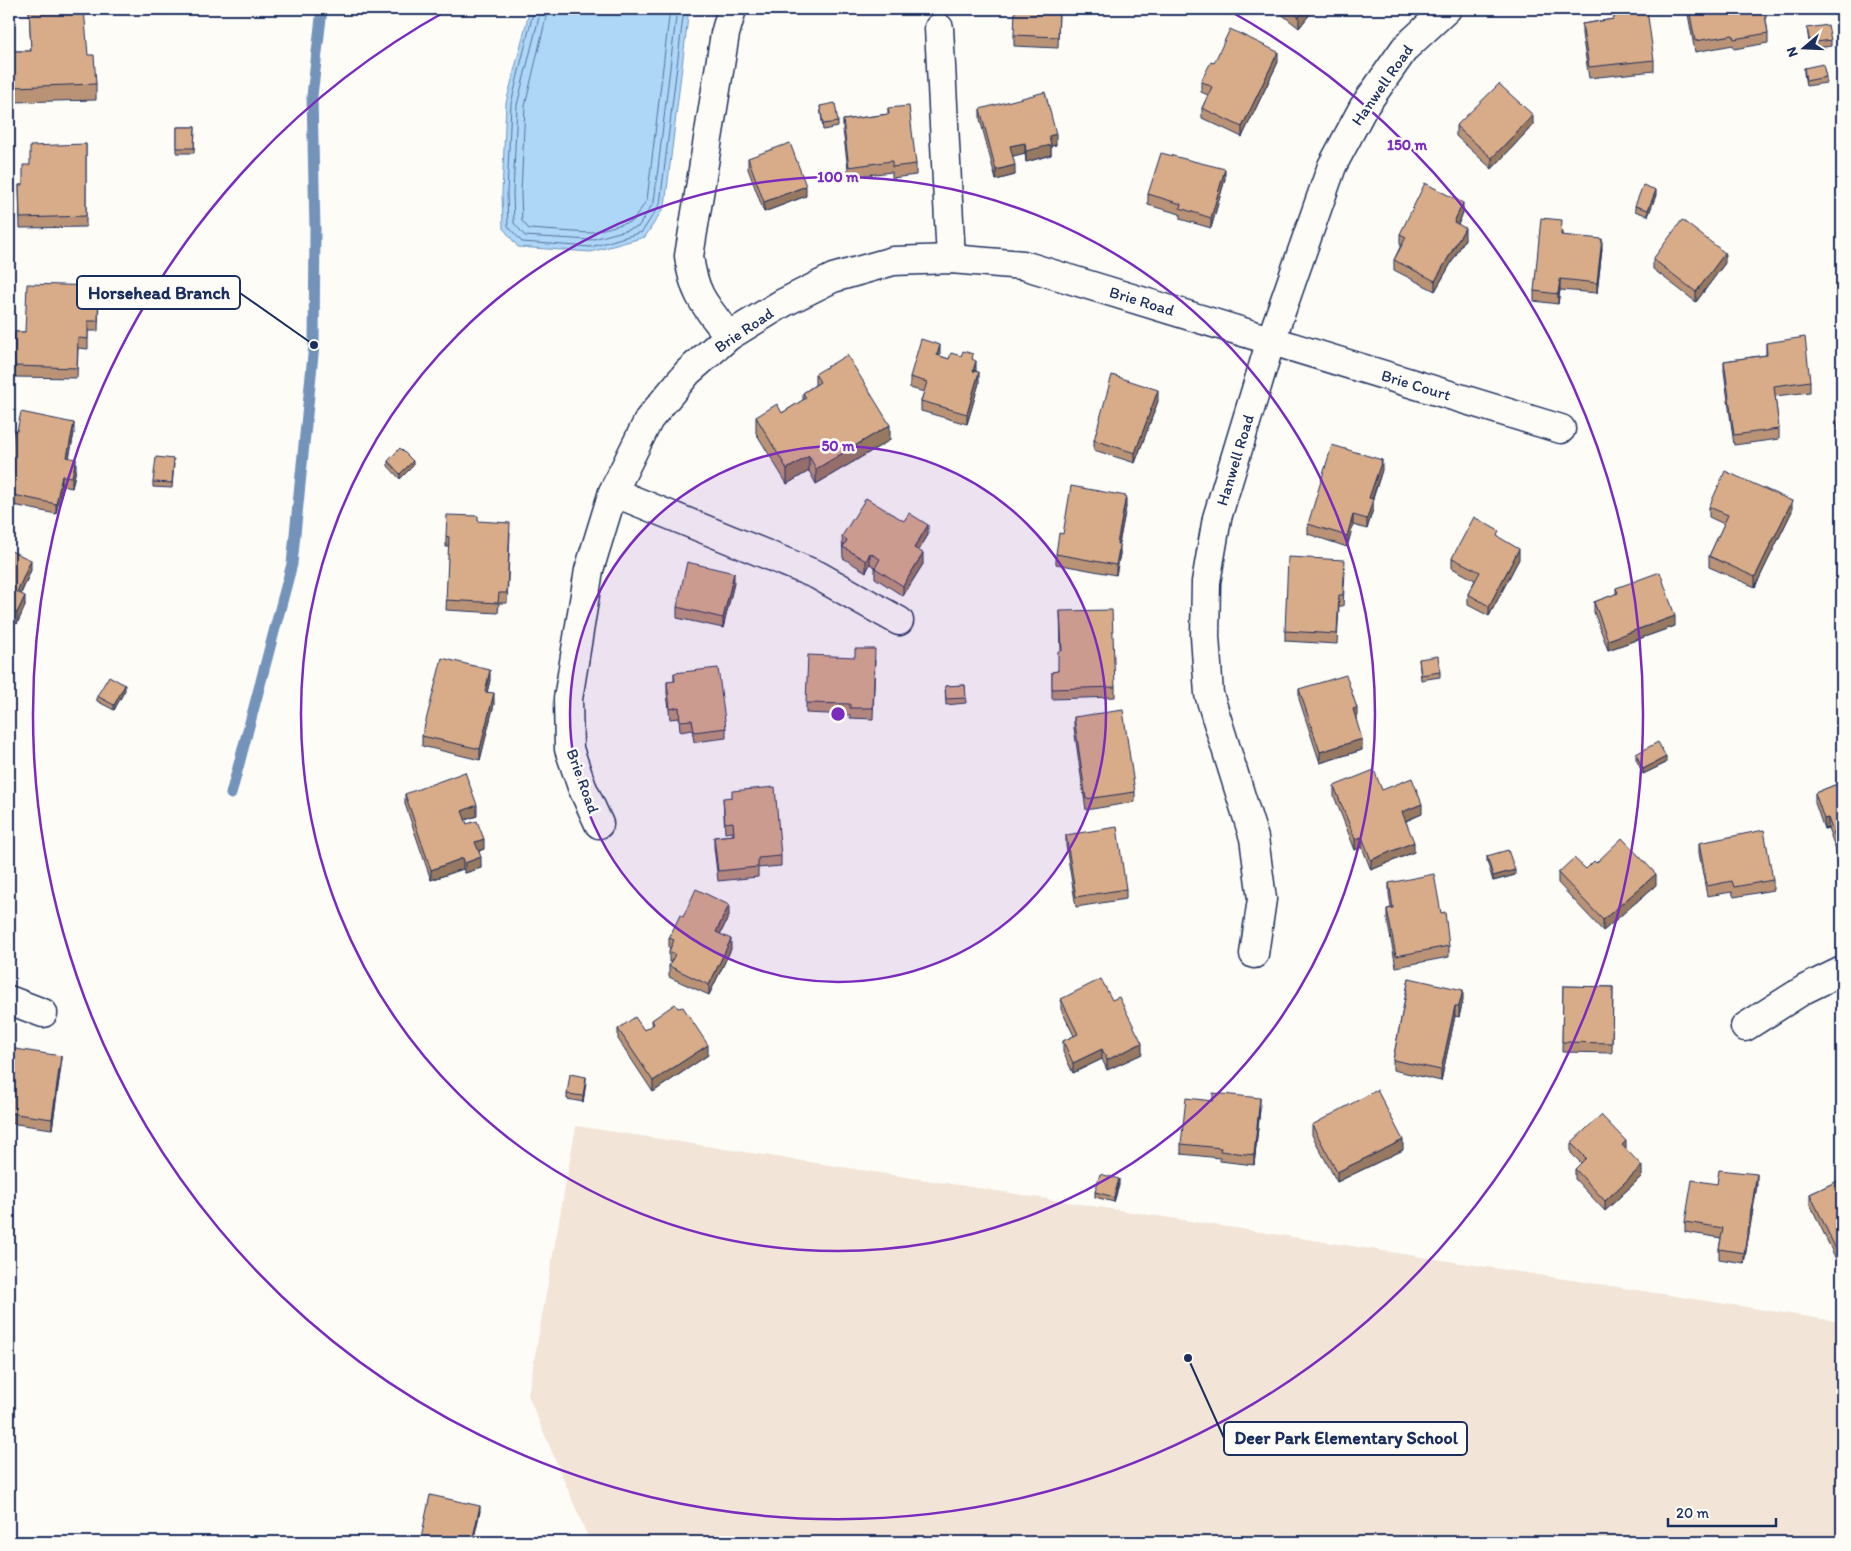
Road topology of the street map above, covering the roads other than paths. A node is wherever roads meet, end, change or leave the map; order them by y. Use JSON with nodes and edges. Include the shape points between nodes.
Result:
{"nodes":[{"id":1,"x":732,"y":9,"type":"edge"},
{"id":2,"x":1447,"y":9,"type":"edge"},
{"id":3,"x":939,"y":28,"type":"dead end"},
{"id":4,"x":951,"y":259,"type":"junction"},
{"id":5,"x":729,"y":336,"type":"junction"},
{"id":6,"x":1271,"y":340,"type":"junction"},
{"id":7,"x":1561,"y":429,"type":"dead end"},
{"id":8,"x":613,"y":492,"type":"junction"},
{"id":9,"x":899,"y":621,"type":"dead end"},
{"id":10,"x":599,"y":824,"type":"dead end"},
{"id":11,"x":1254,"y":954,"type":"dead end"},
{"id":12,"x":1842,"y":971,"type":"edge"},
{"id":13,"x":9,"y":1000,"type":"edge"},
{"id":14,"x":43,"y":1013,"type":"dead end"},
{"id":15,"x":1745,"y":1027,"type":"dead end"}],
"edges":[{"from":1,"to":5,"type":"street","via":[[725,34],[689,256],[698,295]]},
{"from":2,"to":6,"type":"street","name":"Hanwell Road","via":[[1405,48],[1363,108],[1332,166]]},
{"from":3,"to":4,"type":"street"},
{"from":4,"to":5,"type":"street","name":"Brie Road","via":[[893,262],[833,278],[782,303]]},
{"from":4,"to":6,"type":"street","name":"Brie Road","via":[[1023,264]]},
{"from":5,"to":8,"type":"street","name":"Brie Road","via":[[688,372],[649,419]]},
{"from":6,"to":7,"type":"street","name":"Brie Court"},
{"from":6,"to":11,"type":"street","name":"Hanwell Road","via":[[1217,518],[1206,582],[1209,694],[1254,838],[1262,899]]},
{"from":8,"to":9,"type":"street","via":[[817,575]]},
{"from":8,"to":10,"type":"street","name":"Brie Road","via":[[589,570],[568,699],[570,749],[582,787]]},
{"from":12,"to":15,"type":"street"},
{"from":13,"to":14,"type":"street"}]}
